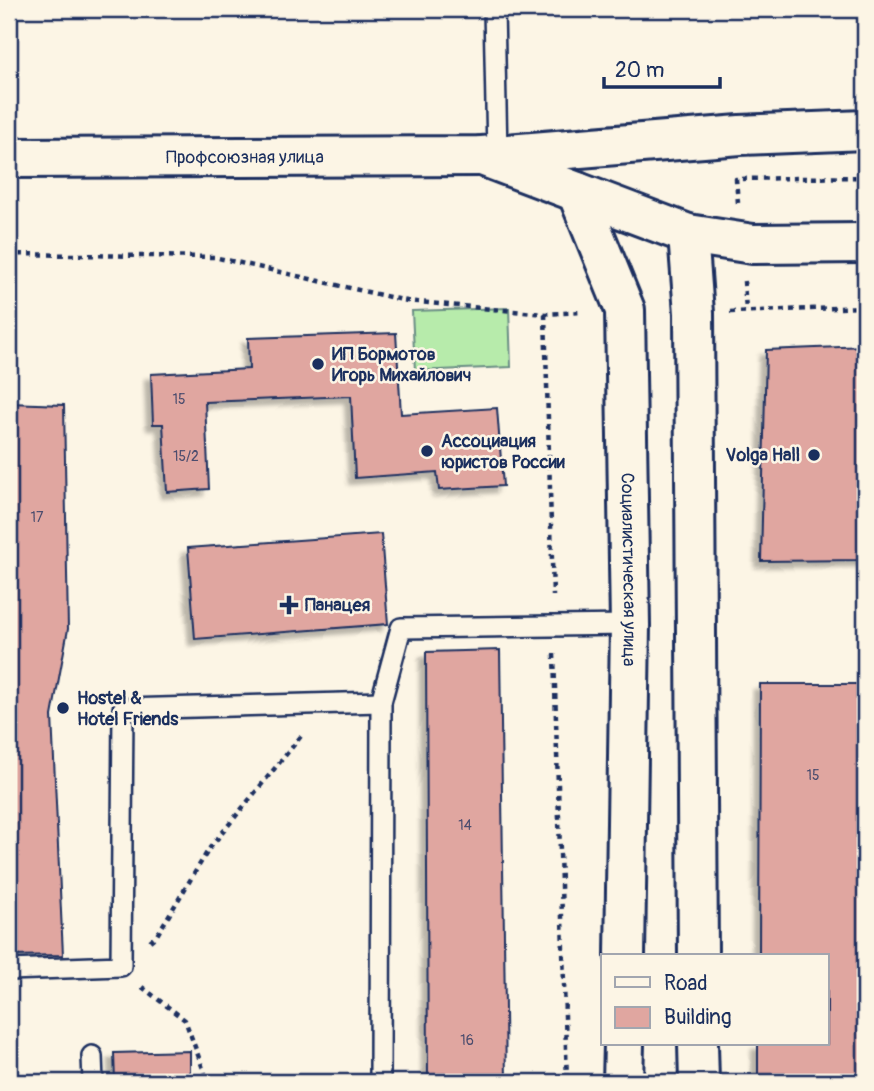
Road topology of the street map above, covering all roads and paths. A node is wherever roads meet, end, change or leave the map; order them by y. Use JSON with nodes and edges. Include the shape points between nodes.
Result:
{"nodes":[{"id":1,"x":494,"y":9,"type":"edge"},
{"id":2,"x":865,"y":130,"type":"edge"},
{"id":3,"x":489,"y":155,"type":"junction"},
{"id":4,"x":9,"y":158,"type":"edge"},
{"id":5,"x":865,"y":177,"type":"edge"},
{"id":6,"x":736,"y":179,"type":"dead end"},
{"id":7,"x":577,"y":192,"type":"junction"},
{"id":8,"x":688,"y":234,"type":"junction"},
{"id":9,"x":865,"y":243,"type":"edge"},
{"id":10,"x":9,"y":254,"type":"edge"},
{"id":11,"x":865,"y":307,"type":"edge"},
{"id":12,"x":625,"y":310,"type":"junction"},
{"id":13,"x":694,"y":313,"type":"junction"},
{"id":14,"x":545,"y":314,"type":"junction"},
{"id":15,"x":554,"y":625,"type":"junction"},
{"id":16,"x":630,"y":625,"type":"junction"},
{"id":17,"x":381,"y":702,"type":"junction"},
{"id":18,"x":327,"y":704,"type":"junction"},
{"id":19,"x":625,"y":954,"type":"edge"},
{"id":20,"x":698,"y":954,"type":"edge"},
{"id":21,"x":121,"y":966,"type":"junction"},
{"id":22,"x":93,"y":967,"type":"junction"},
{"id":23,"x":9,"y":970,"type":"edge"},
{"id":24,"x":624,"y":1046,"type":"edge"},
{"id":25,"x":698,"y":1046,"type":"edge"},
{"id":26,"x":92,"y":1056,"type":"dead end"},
{"id":27,"x":93,"y":1082,"type":"edge"},
{"id":28,"x":208,"y":1082,"type":"edge"},
{"id":29,"x":380,"y":1082,"type":"edge"},
{"id":30,"x":567,"y":1082,"type":"edge"},
{"id":31,"x":623,"y":1082,"type":"edge"},
{"id":32,"x":699,"y":1082,"type":"edge"}],
"edges":[{"from":1,"to":3,"type":"lane"},
{"from":2,"to":3,"type":"street","name":"Профсоюзная улица"},
{"from":3,"to":4,"type":"street","name":"Профсоюзная улица"},
{"from":3,"to":7,"type":"street","name":"Профсоюзная улица"},
{"from":5,"to":6,"type":"path"},
{"from":7,"to":8,"type":"street","name":"Профсоюзная улица"},
{"from":7,"to":12,"type":"street","name":"Социалистическая улица"},
{"from":8,"to":9,"type":"street","name":"Профсоюзная улица","via":[[753,244]]},
{"from":8,"to":13,"type":"street"},
{"from":10,"to":14,"type":"path","via":[[214,257],[407,302]]},
{"from":11,"to":13,"type":"path"},
{"from":12,"to":14,"type":"path"},
{"from":12,"to":16,"type":"street","name":"Социалистическая улица"},
{"from":13,"to":20,"type":"street"},
{"from":14,"to":15,"type":"path"},
{"from":15,"to":16,"type":"lane"},
{"from":15,"to":17,"type":"lane","via":[[401,628]]},
{"from":15,"to":30,"type":"path"},
{"from":16,"to":19,"type":"street","name":"Социалистическая улица"},
{"from":17,"to":18,"type":"lane"},
{"from":17,"to":29,"type":"lane"},
{"from":18,"to":21,"type":"path","via":[[209,849],[157,935]]},
{"from":18,"to":21,"type":"lane","via":[[122,709]]},
{"from":21,"to":22,"type":"lane"},
{"from":22,"to":23,"type":"lane"},
{"from":22,"to":28,"type":"path","via":[[130,978],[185,1020]]},
{"from":24,"to":31,"type":"street"},
{"from":25,"to":32,"type":"street"},
{"from":26,"to":27,"type":"lane"}]}
